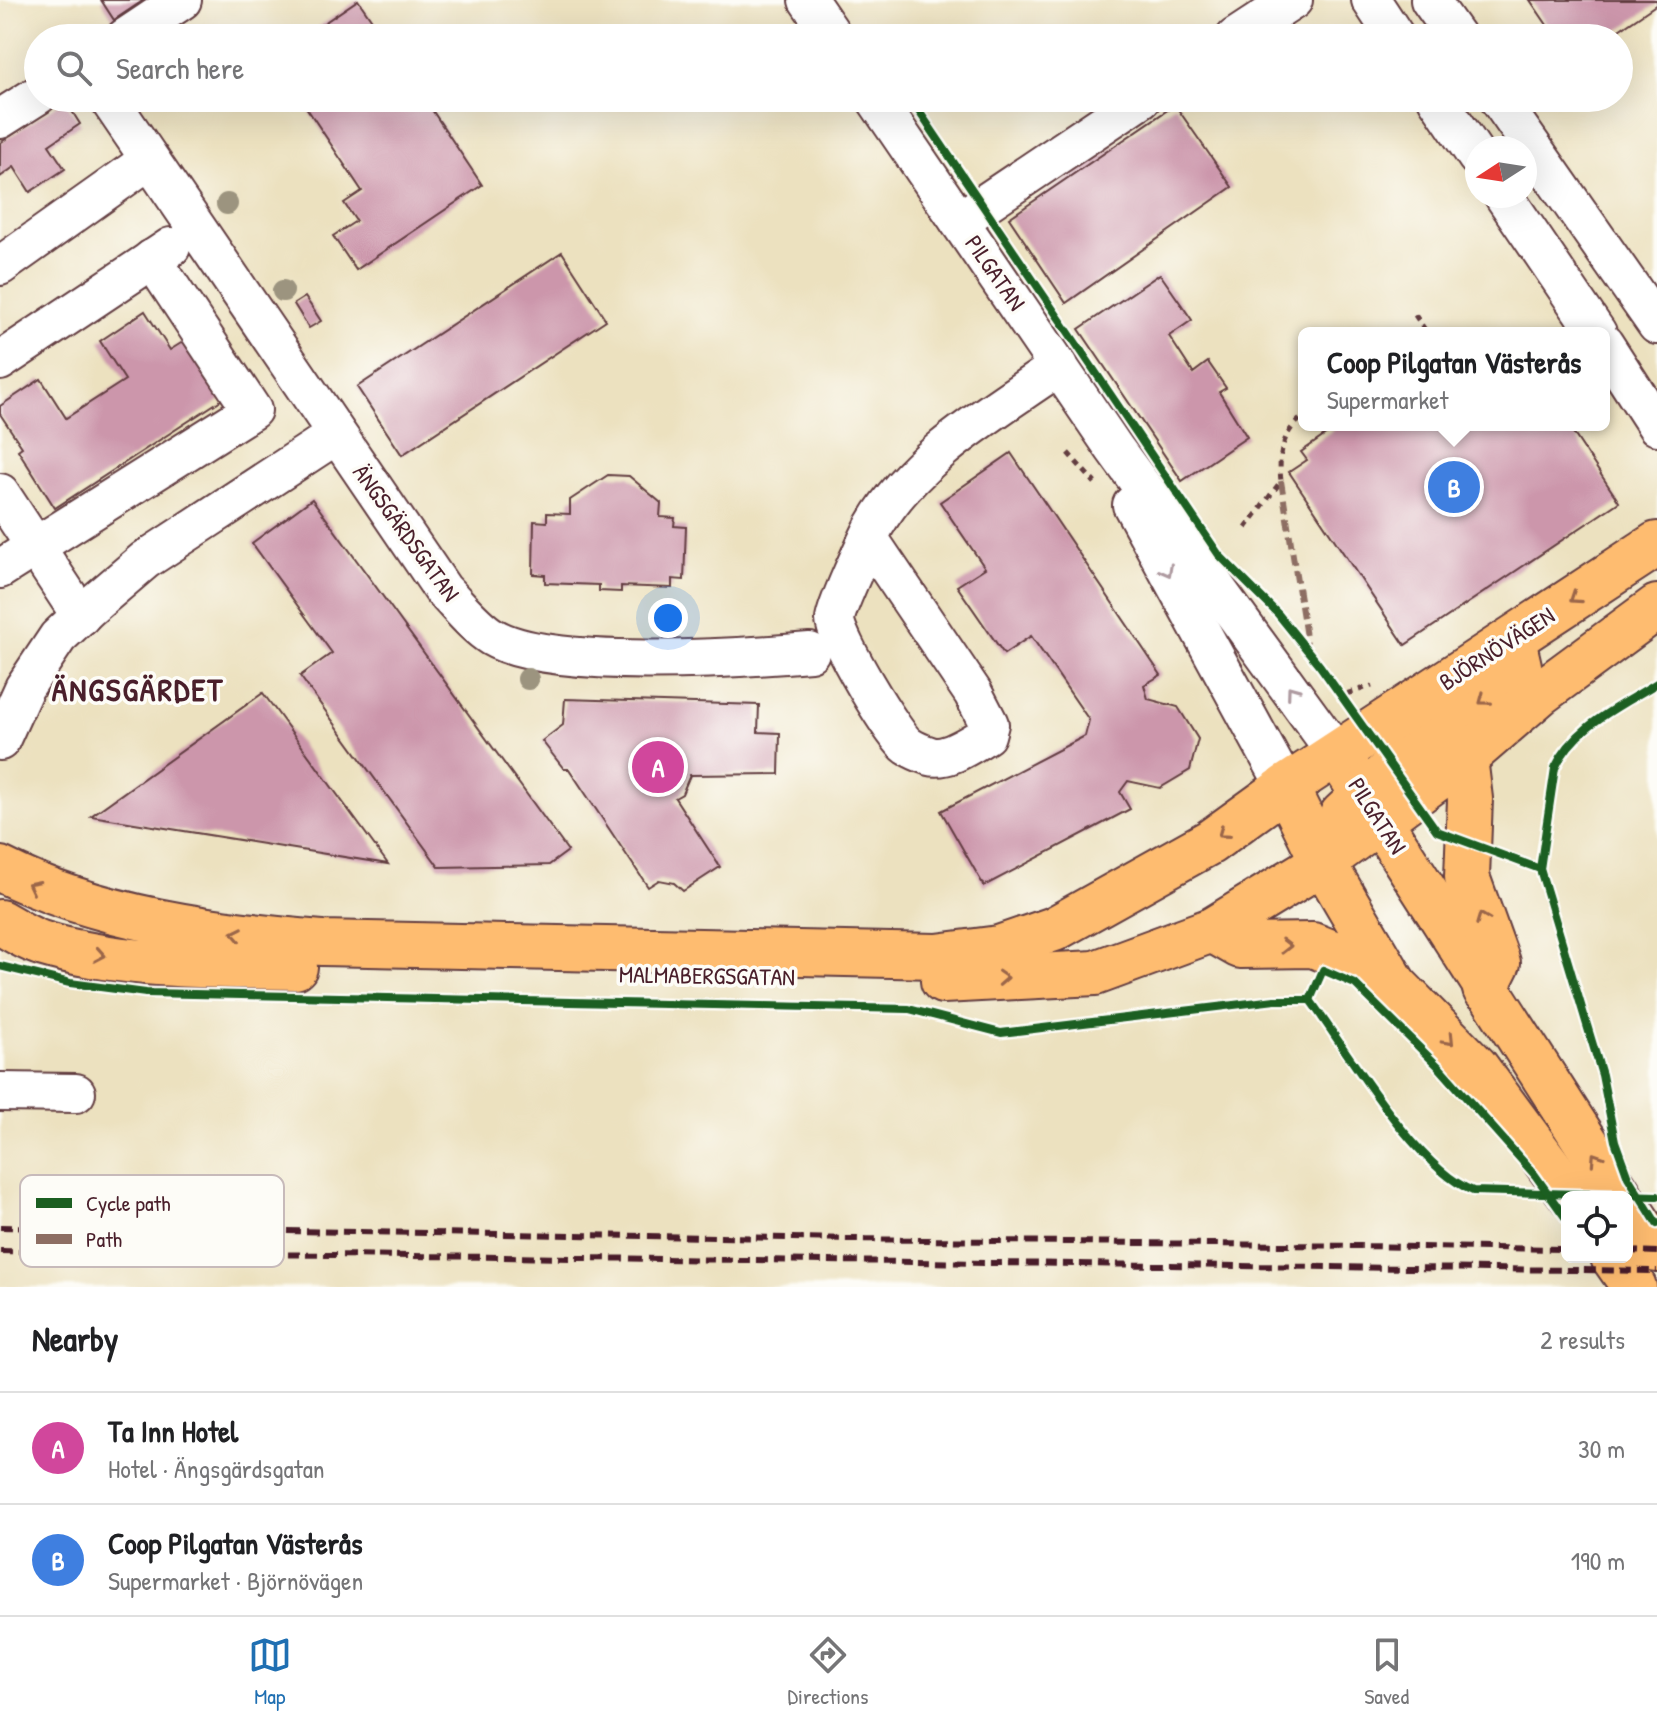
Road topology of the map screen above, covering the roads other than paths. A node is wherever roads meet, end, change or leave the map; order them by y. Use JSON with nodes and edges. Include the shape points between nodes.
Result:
{"nodes":[{"id":1,"x":182,"y":0,"type":"edge"},
{"id":2,"x":808,"y":0,"type":"edge"},
{"id":3,"x":1293,"y":0,"type":"edge"},
{"id":4,"x":1371,"y":0,"type":"edge"},
{"id":5,"x":1430,"y":0,"type":"edge"},
{"id":6,"x":146,"y":24,"type":"edge"},
{"id":7,"x":824,"y":24,"type":"edge"},
{"id":8,"x":1256,"y":24,"type":"edge"},
{"id":9,"x":1387,"y":24,"type":"edge"},
{"id":10,"x":1447,"y":24,"type":"edge"},
{"id":11,"x":24,"y":104,"type":"edge"},
{"id":12,"x":117,"y":112,"type":"edge"},
{"id":13,"x":885,"y":112,"type":"edge"},
{"id":14,"x":1121,"y":112,"type":"edge"},
{"id":15,"x":1446,"y":112,"type":"edge"},
{"id":16,"x":1508,"y":112,"type":"edge"},
{"id":17,"x":2,"y":117,"type":"edge"},
{"id":18,"x":1465,"y":139,"type":"edge"},
{"id":19,"x":149,"y":160,"type":"junction"},
{"id":20,"x":1512,"y":208,"type":"edge"},
{"id":21,"x":959,"y":221,"type":"junction"},
{"id":22,"x":197,"y":229,"type":"junction"},
{"id":23,"x":152,"y":259,"type":"junction"},
{"id":24,"x":0,"y":266,"type":"edge"},
{"id":25,"x":1657,"y":325,"type":"edge"},
{"id":26,"x":1593,"y":327,"type":"edge"},
{"id":27,"x":1610,"y":353,"type":"edge"},
{"id":28,"x":0,"y":361,"type":"edge"},
{"id":29,"x":1059,"y":366,"type":"junction"},
{"id":30,"x":1653,"y":420,"type":"edge"},
{"id":31,"x":336,"y":435,"type":"junction"},
{"id":32,"x":1114,"y":448,"type":"junction"},
{"id":33,"x":0,"y":493,"type":"edge"},
{"id":34,"x":869,"y":539,"type":"junction"},
{"id":35,"x":1657,"y":544,"type":"edge"},
{"id":36,"x":35,"y":547,"type":"junction"},
{"id":37,"x":0,"y":569,"type":"edge"},
{"id":38,"x":1657,"y":607,"type":"edge"},
{"id":39,"x":81,"y":616,"type":"junction"},
{"id":40,"x":1513,"y":639,"type":"junction"},
{"id":41,"x":810,"y":652,"type":"dead end"},
{"id":42,"x":0,"y":741,"type":"edge"},
{"id":43,"x":1352,"y":744,"type":"junction"},
{"id":44,"x":1465,"y":758,"type":"junction"},
{"id":45,"x":1333,"y":819,"type":"junction"},
{"id":46,"x":0,"y":869,"type":"edge"},
{"id":47,"x":0,"y":922,"type":"edge"},
{"id":48,"x":1212,"y":930,"type":"junction"},
{"id":49,"x":43,"y":944,"type":"junction"},
{"id":50,"x":0,"y":946,"type":"edge"},
{"id":51,"x":1158,"y":952,"type":"junction"},
{"id":52,"x":1395,"y":985,"type":"junction"},
{"id":53,"x":1485,"y":989,"type":"junction"},
{"id":54,"x":0,"y":1092,"type":"edge"},
{"id":55,"x":76,"y":1093,"type":"dead end"},
{"id":56,"x":1568,"y":1191,"type":"edge"},
{"id":57,"x":1617,"y":1191,"type":"edge"},
{"id":58,"x":1633,"y":1215,"type":"edge"},
{"id":59,"x":1657,"y":1250,"type":"edge"},
{"id":60,"x":1617,"y":1263,"type":"edge"},
{"id":61,"x":1634,"y":1287,"type":"edge"}],
"edges":[{"from":1,"to":6,"type":"street"},
{"from":2,"to":7,"type":"street"},
{"from":3,"to":8,"type":"street"},
{"from":4,"to":9,"type":"street"},
{"from":5,"to":10,"type":"street"},
{"from":11,"to":17,"type":"street"},
{"from":12,"to":19,"type":"street","name":"ÄNGSGÄRDSGATAN"},
{"from":13,"to":21,"type":"street","name":"PILGATAN"},
{"from":14,"to":21,"type":"street"},
{"from":15,"to":18,"type":"street"},
{"from":16,"to":25,"type":"street"},
{"from":19,"to":22,"type":"street","name":"ÄNGSGÄRDSGATAN"},
{"from":19,"to":24,"type":"street"},
{"from":20,"to":26,"type":"street"},
{"from":21,"to":29,"type":"street","name":"PILGATAN"},
{"from":22,"to":23,"type":"street"},
{"from":22,"to":31,"type":"street","name":"ÄNGSGÄRDSGATAN"},
{"from":23,"to":28,"type":"street"},
{"from":23,"to":36,"type":"street","via":[[252,410]]},
{"from":27,"to":30,"type":"street"},
{"from":29,"to":32,"type":"street","name":"PILGATAN"},
{"from":29,"to":34,"type":"street","via":[[936,456],[901,489]]},
{"from":31,"to":39,"type":"street","via":[[145,560]]},
{"from":31,"to":41,"type":"street","name":"ÄNGSGÄRDSGATAN","via":[[443,590],[493,637],[523,649],[567,656]]},
{"from":43,"to":32,"type":"street","name":"PILGATAN","one_way":true},
{"from":32,"to":45,"type":"street","name":"PILGATAN","one_way":true,"via":[[1132,505]]},
{"from":33,"to":36,"type":"street"},
{"from":34,"to":34,"type":"street","via":[[835,620],[842,647],[906,745],[933,757],[957,751],[986,735],[989,724]]},
{"from":35,"to":40,"type":"main road","name":"BJÖRNÖVÄGEN","one_way":true},
{"from":36,"to":37,"type":"street"},
{"from":36,"to":39,"type":"street"},
{"from":38,"to":44,"type":"main road","via":[[1539,694]]},
{"from":39,"to":42,"type":"street","via":[[58,637],[24,688]]},
{"from":40,"to":43,"type":"main road","name":"BJÖRNÖVÄGEN"},
{"from":40,"to":45,"type":"main road","one_way":true,"via":[[1519,666],[1514,678]]},
{"from":43,"to":45,"type":"main road","name":"MALMABERGSGATAN"},
{"from":43,"to":45,"type":"main road","name":"PILGATAN"},
{"from":44,"to":45,"type":"main road"},
{"from":53,"to":44,"type":"main road","one_way":true,"via":[[1498,963],[1467,877],[1470,799]]},
{"from":45,"to":46,"type":"main road","name":"MALMABERGSGATAN","one_way":true,"via":[[1210,842],[1054,929],[999,948],[937,956],[255,938],[46,892]]},
{"from":45,"to":48,"type":"main road","name":"MALMABERGSGATAN"},
{"from":45,"to":51,"type":"main road","via":[[1161,930]]},
{"from":45,"to":52,"type":"main road","name":"PILGATAN"},
{"from":45,"to":53,"type":"main road","name":"PILGATAN"},
{"from":47,"to":49,"type":"main road","name":"MALMABERGSGATAN"},
{"from":48,"to":51,"type":"main road","name":"MALMABERGSGATAN"},
{"from":48,"to":52,"type":"main road","one_way":true,"via":[[1240,946],[1313,945]]},
{"from":49,"to":50,"type":"main road"},
{"from":49,"to":51,"type":"main road","name":"MALMABERGSGATAN","one_way":true,"via":[[168,964],[939,982],[1095,973]]},
{"from":52,"to":56,"type":"main road","name":"PILGATAN","one_way":true,"via":[[1476,1067]]},
{"from":57,"to":53,"type":"main road","name":"PILGATAN","one_way":true},
{"from":54,"to":55,"type":"street"},
{"from":58,"to":59,"type":"main road"},
{"from":60,"to":61,"type":"main road"}]}
